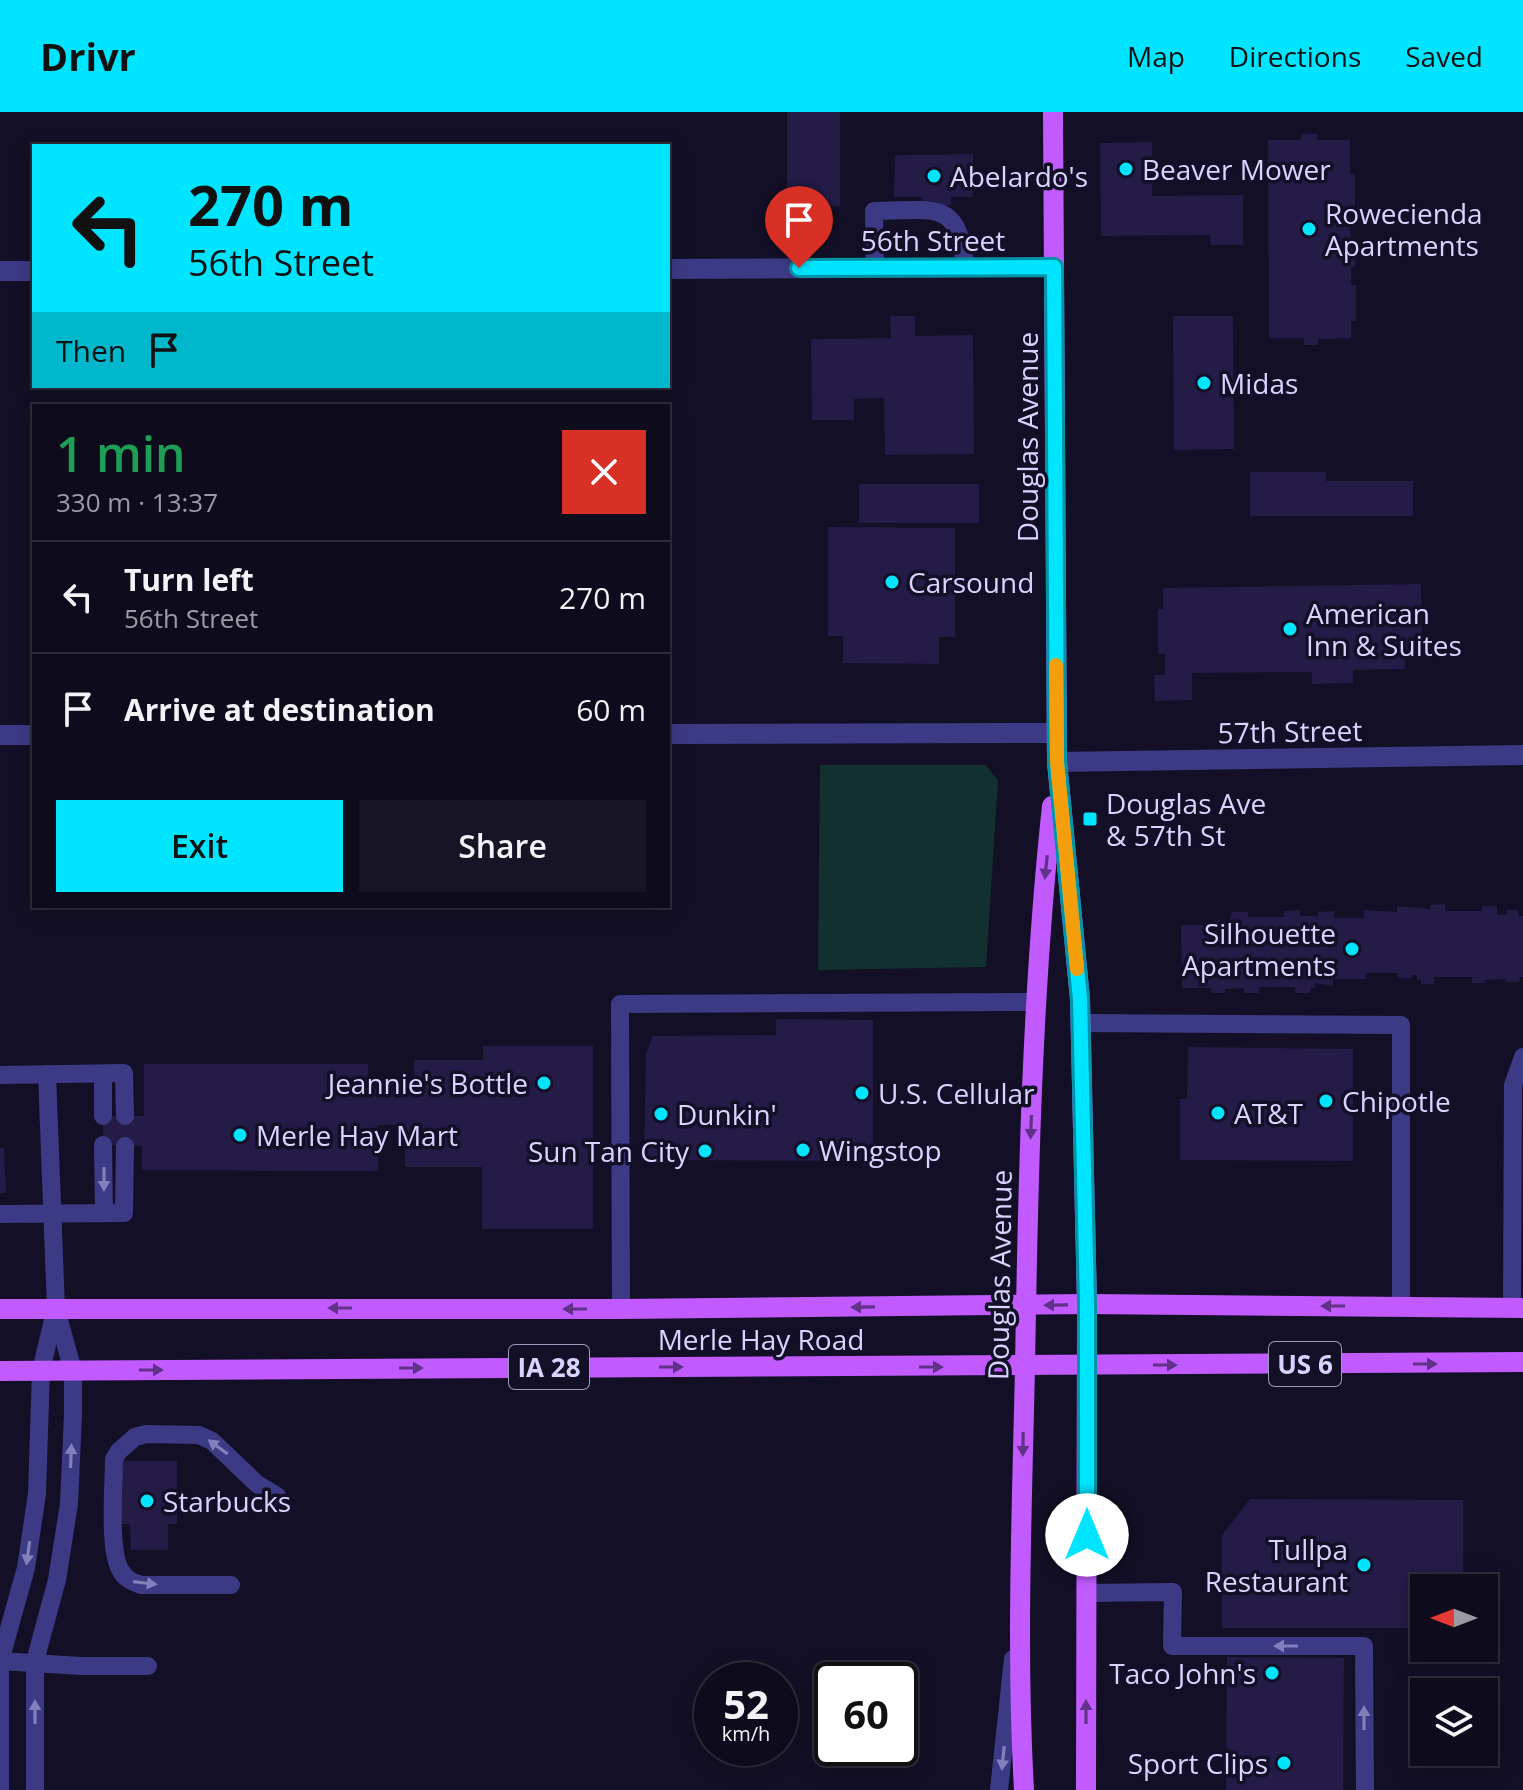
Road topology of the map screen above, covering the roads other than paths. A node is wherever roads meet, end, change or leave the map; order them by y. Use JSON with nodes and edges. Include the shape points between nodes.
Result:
{"nodes":[{"id":1,"x":1053,"y":112,"type":"edge"},
{"id":2,"x":965,"y":267,"type":"junction"},
{"id":3,"x":1054,"y":267,"type":"junction"},
{"id":4,"x":875,"y":268,"type":"junction"},
{"id":5,"x":670,"y":269,"type":"edge"},
{"id":6,"x":0,"y":271,"type":"edge"},
{"id":7,"x":32,"y":271,"type":"edge"},
{"id":8,"x":1057,"y":733,"type":"junction"},
{"id":9,"x":670,"y":734,"type":"edge"},
{"id":10,"x":0,"y":735,"type":"edge"},
{"id":11,"x":32,"y":735,"type":"edge"},
{"id":12,"x":1523,"y":755,"type":"edge"},
{"id":13,"x":1057,"y":762,"type":"junction"},
{"id":14,"x":1036,"y":1002,"type":"junction"},
{"id":15,"x":1081,"y":1023,"type":"junction"},
{"id":16,"x":1523,"y":1057,"type":"edge"},
{"id":17,"x":47,"y":1074,"type":"junction"},
{"id":18,"x":103,"y":1074,"type":"junction"},
{"id":19,"x":0,"y":1075,"type":"edge"},
{"id":20,"x":103,"y":1116,"type":"dead end"},
{"id":21,"x":125,"y":1116,"type":"dead end"},
{"id":22,"x":103,"y":1145,"type":"dead end"},
{"id":23,"x":125,"y":1146,"type":"dead end"},
{"id":24,"x":104,"y":1213,"type":"junction"},
{"id":25,"x":0,"y":1214,"type":"edge"},
{"id":26,"x":52,"y":1214,"type":"junction"},
{"id":27,"x":1087,"y":1304,"type":"junction"},
{"id":28,"x":1025,"y":1305,"type":"junction"},
{"id":29,"x":1401,"y":1306,"type":"junction"},
{"id":30,"x":1517,"y":1308,"type":"edge"},
{"id":31,"x":0,"y":1309,"type":"edge"},
{"id":32,"x":56,"y":1309,"type":"junction"},
{"id":33,"x":621,"y":1309,"type":"junction"},
{"id":34,"x":1523,"y":1362,"type":"edge"},
{"id":35,"x":1087,"y":1365,"type":"junction"},
{"id":36,"x":1025,"y":1366,"type":"junction"},
{"id":37,"x":41,"y":1370,"type":"junction"},
{"id":38,"x":0,"y":1371,"type":"edge"},
{"id":39,"x":73,"y":1371,"type":"junction"},
{"id":40,"x":277,"y":1496,"type":"dead end"},
{"id":41,"x":231,"y":1585,"type":"dead end"},
{"id":42,"x":1086,"y":1593,"type":"junction"},
{"id":43,"x":1019,"y":1597,"type":"junction"},
{"id":44,"x":0,"y":1661,"type":"edge"},
{"id":45,"x":35,"y":1661,"type":"junction"},
{"id":46,"x":148,"y":1666,"type":"dead end"},
{"id":47,"x":0,"y":1790,"type":"edge"},
{"id":48,"x":35,"y":1790,"type":"edge"},
{"id":49,"x":999,"y":1790,"type":"edge"},
{"id":50,"x":1024,"y":1790,"type":"edge"},
{"id":51,"x":1086,"y":1790,"type":"edge"},
{"id":52,"x":1365,"y":1790,"type":"edge"}],
"edges":[{"from":1,"to":3,"type":"main road","name":"Douglas Avenue"},
{"from":2,"to":3,"type":"street","name":"56th Street"},
{"from":2,"to":4,"type":"street","name":"56th Street"},
{"from":2,"to":4,"type":"lane","via":[[959,230],[942,212],[874,211]]},
{"from":3,"to":8,"type":"main road","name":"Douglas Avenue"},
{"from":4,"to":5,"type":"street","name":"56th Street"},
{"from":6,"to":7,"type":"street"},
{"from":8,"to":9,"type":"street"},
{"from":8,"to":13,"type":"main road","name":"Douglas Avenue"},
{"from":10,"to":11,"type":"street"},
{"from":12,"to":13,"type":"street","name":"57th Street"},
{"from":13,"to":14,"type":"main road","name":"Douglas Avenue","one_way":true},
{"from":13,"to":15,"type":"main road","name":"Douglas Avenue"},
{"from":14,"to":28,"type":"main road","name":"Douglas Avenue","one_way":true},
{"from":14,"to":33,"type":"lane","via":[[620,1004]]},
{"from":15,"to":27,"type":"main road","name":"Douglas Avenue"},
{"from":15,"to":29,"type":"lane","via":[[1401,1025]]},
{"from":16,"to":30,"type":"lane","via":[[1513,1085]]},
{"from":17,"to":18,"type":"lane"},
{"from":17,"to":19,"type":"lane"},
{"from":17,"to":26,"type":"lane"},
{"from":18,"to":20,"type":"lane"},
{"from":18,"to":21,"type":"lane","via":[[124,1073]]},
{"from":22,"to":24,"type":"lane","one_way":true},
{"from":23,"to":24,"type":"lane","via":[[124,1213]]},
{"from":24,"to":26,"type":"lane"},
{"from":25,"to":26,"type":"lane"},
{"from":26,"to":32,"type":"lane"},
{"from":27,"to":28,"type":"main road","name":"Merle Hay Road","number":"IA 28","one_way":true},
{"from":29,"to":27,"type":"main road","name":"Merle Hay Road","number":"US 6","one_way":true},
{"from":27,"to":35,"type":"main road","name":"Douglas Avenue"},
{"from":28,"to":33,"type":"main road","name":"Merle Hay Road","number":"IA 28","one_way":true},
{"from":28,"to":36,"type":"main road","name":"Douglas Avenue"},
{"from":29,"to":30,"type":"main road","name":"Merle Hay Road","number":"US 6"},
{"from":31,"to":32,"type":"main road","name":"Merle Hay Road","number":"IA 28"},
{"from":33,"to":32,"type":"main road","name":"Merle Hay Road","number":"IA 28","one_way":true},
{"from":32,"to":37,"type":"lane"},
{"from":32,"to":39,"type":"lane"},
{"from":35,"to":34,"type":"main road","name":"Merle Hay Road","number":"US 6","one_way":true},
{"from":35,"to":36,"type":"main road","name":"Merle Hay Road","number":"US 6"},
{"from":35,"to":42,"type":"main road","name":"Douglas Avenue"},
{"from":39,"to":36,"type":"main road","name":"Merle Hay Road","number":"IA 28","one_way":true},
{"from":36,"to":43,"type":"main road","name":"Douglas Avenue","one_way":true},
{"from":37,"to":38,"type":"main road","name":"Merle Hay Road","number":"IA 28"},
{"from":37,"to":39,"type":"main road","name":"Merle Hay Road","number":"IA 28"},
{"from":37,"to":44,"type":"lane","one_way":true,"via":[[37,1494],[26,1568]]},
{"from":45,"to":39,"type":"lane","one_way":true,"via":[[57,1580],[69,1504]]},
{"from":40,"to":41,"type":"lane","one_way":true,"via":[[199,1435],[135,1437],[114,1459],[114,1553],[120,1571],[141,1585]]},
{"from":51,"to":42,"type":"main road","name":"Douglas Avenue","one_way":true},
{"from":52,"to":42,"type":"lane","one_way":true,"via":[[1364,1646],[1172,1646],[1173,1592]]},
{"from":43,"to":49,"type":"lane","one_way":true},
{"from":43,"to":50,"type":"main road","name":"Douglas Avenue"},
{"from":44,"to":45,"type":"lane"},
{"from":44,"to":47,"type":"lane"},
{"from":45,"to":46,"type":"lane"},
{"from":48,"to":45,"type":"lane","one_way":true}]}
